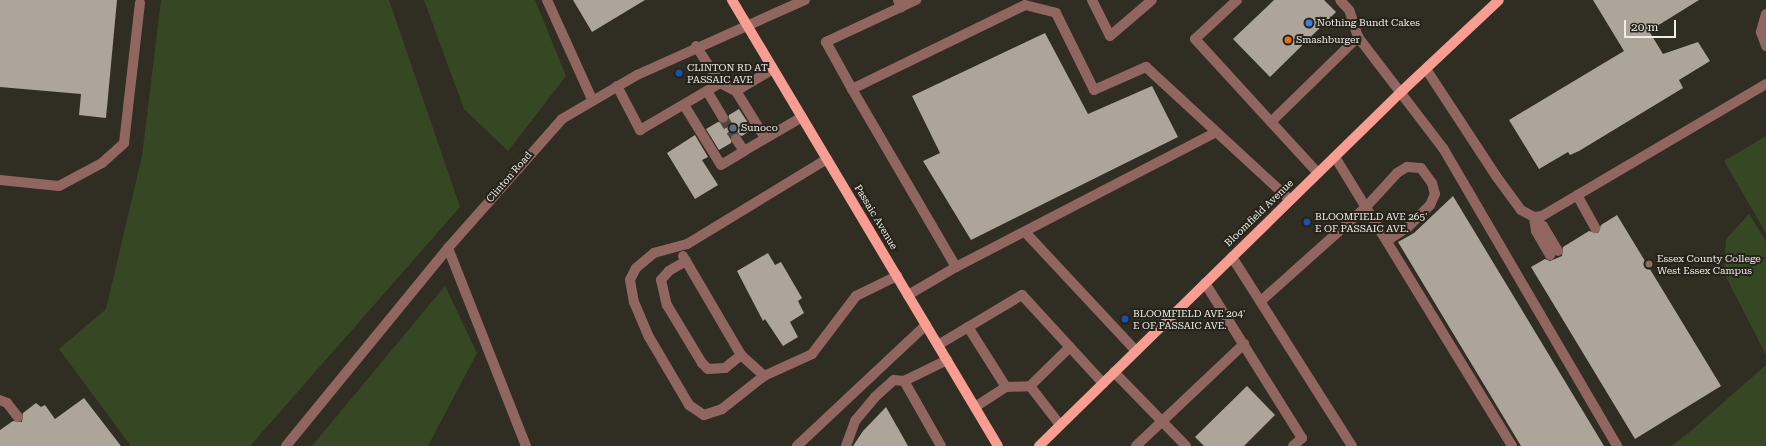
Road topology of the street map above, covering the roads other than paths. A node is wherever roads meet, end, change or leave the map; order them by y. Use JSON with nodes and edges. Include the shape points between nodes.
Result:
{"nodes":[{"id":1,"x":547,"y":0,"type":"edge"},
{"id":2,"x":732,"y":0,"type":"edge"},
{"id":3,"x":805,"y":0,"type":"edge"},
{"id":4,"x":916,"y":0,"type":"edge"},
{"id":5,"x":1092,"y":0,"type":"edge"},
{"id":6,"x":1152,"y":0,"type":"edge"},
{"id":7,"x":1237,"y":0,"type":"edge"},
{"id":8,"x":1340,"y":0,"type":"edge"},
{"id":9,"x":1499,"y":0,"type":"edge"},
{"id":10,"x":1023,"y":2,"type":"edge"},
{"id":11,"x":140,"y":3,"type":"dead end"},
{"id":12,"x":900,"y":3,"type":"edge"},
{"id":13,"x":1766,"y":14,"type":"edge"},
{"id":14,"x":747,"y":25,"type":"junction"},
{"id":15,"x":1358,"y":37,"type":"junction"},
{"id":16,"x":696,"y":46,"type":"junction"},
{"id":17,"x":1766,"y":46,"type":"edge"},
{"id":18,"x":772,"y":69,"type":"junction"},
{"id":19,"x":1426,"y":69,"type":"junction"},
{"id":20,"x":720,"y":83,"type":"junction"},
{"id":21,"x":1766,"y":84,"type":"edge"},
{"id":22,"x":617,"y":86,"type":"junction"},
{"id":23,"x":852,"y":90,"type":"junction"},
{"id":24,"x":736,"y":91,"type":"junction"},
{"id":25,"x":707,"y":92,"type":"junction"},
{"id":26,"x":1401,"y":92,"type":"junction"},
{"id":27,"x":592,"y":99,"type":"junction"},
{"id":28,"x":684,"y":105,"type":"junction"},
{"id":29,"x":802,"y":117,"type":"junction"},
{"id":30,"x":723,"y":118,"type":"tunnel mouth"},
{"id":31,"x":1271,"y":122,"type":"junction"},
{"id":32,"x":1216,"y":132,"type":"junction"},
{"id":33,"x":765,"y":138,"type":"junction"},
{"id":34,"x":736,"y":139,"type":"tunnel mouth"},
{"id":35,"x":744,"y":151,"type":"junction"},
{"id":36,"x":1335,"y":157,"type":"junction"},
{"id":37,"x":827,"y":159,"type":"junction"},
{"id":38,"x":1318,"y":173,"type":"junction"},
{"id":39,"x":0,"y":180,"type":"edge"},
{"id":40,"x":1576,"y":195,"type":"junction"},
{"id":41,"x":1290,"y":200,"type":"junction"},
{"id":42,"x":1366,"y":207,"type":"junction"},
{"id":43,"x":1535,"y":220,"type":"junction"},
{"id":44,"x":1595,"y":228,"type":"dead end"},
{"id":45,"x":1025,"y":232,"type":"junction"},
{"id":46,"x":1388,"y":240,"type":"junction"},
{"id":47,"x":448,"y":248,"type":"junction"},
{"id":48,"x":679,"y":249,"type":"junction"},
{"id":49,"x":1554,"y":253,"type":"dead end"},
{"id":50,"x":1232,"y":257,"type":"junction"},
{"id":51,"x":686,"y":261,"type":"junction"},
{"id":52,"x":956,"y":267,"type":"junction"},
{"id":53,"x":897,"y":276,"type":"junction"},
{"id":54,"x":1205,"y":283,"type":"junction"},
{"id":55,"x":908,"y":295,"type":"junction"},
{"id":56,"x":1262,"y":300,"type":"junction"},
{"id":57,"x":926,"y":325,"type":"junction"},
{"id":58,"x":968,"y":327,"type":"junction"},
{"id":59,"x":1244,"y":344,"type":"junction"},
{"id":60,"x":938,"y":345,"type":"junction"},
{"id":61,"x":1070,"y":347,"type":"junction"},
{"id":62,"x":1136,"y":351,"type":"junction"},
{"id":63,"x":741,"y":355,"type":"junction"},
{"id":64,"x":946,"y":360,"type":"junction"},
{"id":65,"x":1114,"y":372,"type":"junction"},
{"id":66,"x":764,"y":376,"type":"junction"},
{"id":67,"x":904,"y":381,"type":"junction"},
{"id":68,"x":1103,"y":383,"type":"junction"},
{"id":69,"x":1030,"y":386,"type":"junction"},
{"id":70,"x":1006,"y":387,"type":"junction"},
{"id":71,"x":0,"y":400,"type":"edge"},
{"id":72,"x":975,"y":407,"type":"junction"},
{"id":73,"x":18,"y":417,"type":"dead end"},
{"id":74,"x":1162,"y":420,"type":"junction"},
{"id":75,"x":1060,"y":425,"type":"junction"},
{"id":76,"x":1347,"y":444,"type":"edge"},
{"id":77,"x":286,"y":446,"type":"edge"},
{"id":78,"x":526,"y":446,"type":"edge"},
{"id":79,"x":797,"y":446,"type":"edge"},
{"id":80,"x":846,"y":446,"type":"edge"},
{"id":81,"x":941,"y":446,"type":"edge"},
{"id":82,"x":998,"y":446,"type":"edge"},
{"id":83,"x":1039,"y":446,"type":"edge"},
{"id":84,"x":1136,"y":446,"type":"edge"},
{"id":85,"x":1186,"y":446,"type":"edge"},
{"id":86,"x":1293,"y":446,"type":"edge"},
{"id":87,"x":1512,"y":446,"type":"edge"},
{"id":88,"x":1617,"y":446,"type":"edge"}],
"edges":[{"from":1,"to":27,"type":"street"},
{"from":2,"to":14,"type":"main road","name":"Passaic Avenue"},
{"from":3,"to":14,"type":"street","name":"Clinton Road"},
{"from":4,"to":12,"type":"street"},
{"from":5,"to":6,"type":"street","via":[[1110,36]]},
{"from":7,"to":31,"type":"street","via":[[1196,39]]},
{"from":8,"to":15,"type":"street","via":[[1349,10]]},
{"from":9,"to":19,"type":"main road","name":"Bloomfield Avenue"},
{"from":10,"to":23,"type":"street"},
{"from":10,"to":32,"type":"street","via":[[1056,13],[1094,90],[1146,67]]},
{"from":11,"to":39,"type":"street","via":[[124,143],[102,163],[59,186]]},
{"from":12,"to":23,"type":"street","via":[[826,42]]},
{"from":13,"to":17,"type":"street","via":[[1760,32]]},
{"from":14,"to":16,"type":"street","name":"Clinton Road"},
{"from":14,"to":18,"type":"main road","name":"Passaic Avenue"},
{"from":15,"to":26,"type":"street"},
{"from":15,"to":31,"type":"street"},
{"from":16,"to":20,"type":"street"},
{"from":16,"to":22,"type":"street","name":"Clinton Road"},
{"from":18,"to":24,"type":"street"},
{"from":18,"to":29,"type":"main road","name":"Passaic Avenue"},
{"from":19,"to":26,"type":"main road","name":"Bloomfield Avenue"},
{"from":19,"to":43,"type":"street","via":[[1496,176],[1521,210]]},
{"from":20,"to":24,"type":"street"},
{"from":20,"to":25,"type":"street"},
{"from":21,"to":40,"type":"street"},
{"from":22,"to":27,"type":"street","name":"Clinton Road"},
{"from":22,"to":28,"type":"street","via":[[640,130]]},
{"from":23,"to":52,"type":"street"},
{"from":24,"to":33,"type":"street"},
{"from":25,"to":28,"type":"street"},
{"from":25,"to":30,"type":"street"},
{"from":26,"to":36,"type":"main road","name":"Bloomfield Avenue"},
{"from":26,"to":88,"type":"street","via":[[1443,148]]},
{"from":27,"to":47,"type":"street","name":"Clinton Road","via":[[557,125]]},
{"from":28,"to":35,"type":"street","via":[[721,165]]},
{"from":29,"to":33,"type":"street"},
{"from":29,"to":37,"type":"main road","name":"Passaic Avenue"},
{"from":31,"to":38,"type":"street"},
{"from":32,"to":41,"type":"street"},
{"from":32,"to":45,"type":"street"},
{"from":33,"to":35,"type":"street"},
{"from":34,"to":35,"type":"street"},
{"from":36,"to":38,"type":"main road","name":"Bloomfield Avenue"},
{"from":36,"to":42,"type":"street"},
{"from":37,"to":48,"type":"street"},
{"from":37,"to":53,"type":"main road","name":"Passaic Avenue"},
{"from":38,"to":41,"type":"main road","name":"Bloomfield Avenue"},
{"from":40,"to":43,"type":"street"},
{"from":40,"to":44,"type":"street"},
{"from":41,"to":50,"type":"main road","name":"Bloomfield Avenue"},
{"from":42,"to":46,"type":"street"},
{"from":42,"to":46,"type":"street","via":[[1397,173],[1407,167],[1421,168],[1428,176],[1435,194],[1430,205],[1408,227]]},
{"from":42,"to":56,"type":"street"},
{"from":43,"to":49,"type":"street","via":[[1543,226]]},
{"from":45,"to":52,"type":"street"},
{"from":45,"to":62,"type":"street"},
{"from":46,"to":87,"type":"street"},
{"from":47,"to":77,"type":"street","name":"Clinton Road"},
{"from":47,"to":78,"type":"street"},
{"from":48,"to":51,"type":"street"},
{"from":48,"to":66,"type":"street","via":[[654,253],[636,268],[630,280],[639,316],[689,405],[704,415],[712,414],[722,410]]},
{"from":50,"to":54,"type":"main road","name":"Bloomfield Avenue"},
{"from":50,"to":56,"type":"street"},
{"from":51,"to":63,"type":"street"},
{"from":51,"to":63,"type":"street","via":[[669,271],[661,280],[667,306],[708,369],[725,368]]},
{"from":52,"to":55,"type":"street"},
{"from":53,"to":55,"type":"main road","name":"Passaic Avenue"},
{"from":53,"to":66,"type":"street","via":[[856,296],[812,354]]},
{"from":54,"to":59,"type":"street"},
{"from":54,"to":62,"type":"main road","name":"Bloomfield Avenue"},
{"from":55,"to":57,"type":"main road","name":"Passaic Avenue"},
{"from":56,"to":76,"type":"street"},
{"from":57,"to":60,"type":"main road","name":"Passaic Avenue"},
{"from":57,"to":79,"type":"street"},
{"from":58,"to":60,"type":"street"},
{"from":58,"to":61,"type":"street","via":[[1022,295]]},
{"from":58,"to":70,"type":"street"},
{"from":59,"to":74,"type":"street"},
{"from":59,"to":86,"type":"street","via":[[1302,438]]},
{"from":60,"to":64,"type":"main road","name":"Passaic Avenue"},
{"from":61,"to":68,"type":"street"},
{"from":61,"to":69,"type":"street"},
{"from":62,"to":65,"type":"main road","name":"Bloomfield Avenue"},
{"from":63,"to":66,"type":"street"},
{"from":64,"to":67,"type":"street"},
{"from":64,"to":72,"type":"main road","name":"Passaic Avenue"},
{"from":65,"to":68,"type":"main road","name":"Bloomfield Avenue"},
{"from":65,"to":74,"type":"street"},
{"from":67,"to":80,"type":"street","via":[[894,380],[875,396],[855,421]]},
{"from":67,"to":81,"type":"street"},
{"from":68,"to":75,"type":"main road","name":"Bloomfield Avenue"},
{"from":69,"to":70,"type":"street"},
{"from":69,"to":75,"type":"street"},
{"from":70,"to":72,"type":"street"},
{"from":71,"to":73,"type":"street"},
{"from":72,"to":82,"type":"main road","name":"Passaic Avenue"},
{"from":74,"to":84,"type":"street"},
{"from":74,"to":85,"type":"street"},
{"from":75,"to":83,"type":"main road","name":"Bloomfield Avenue"}]}
